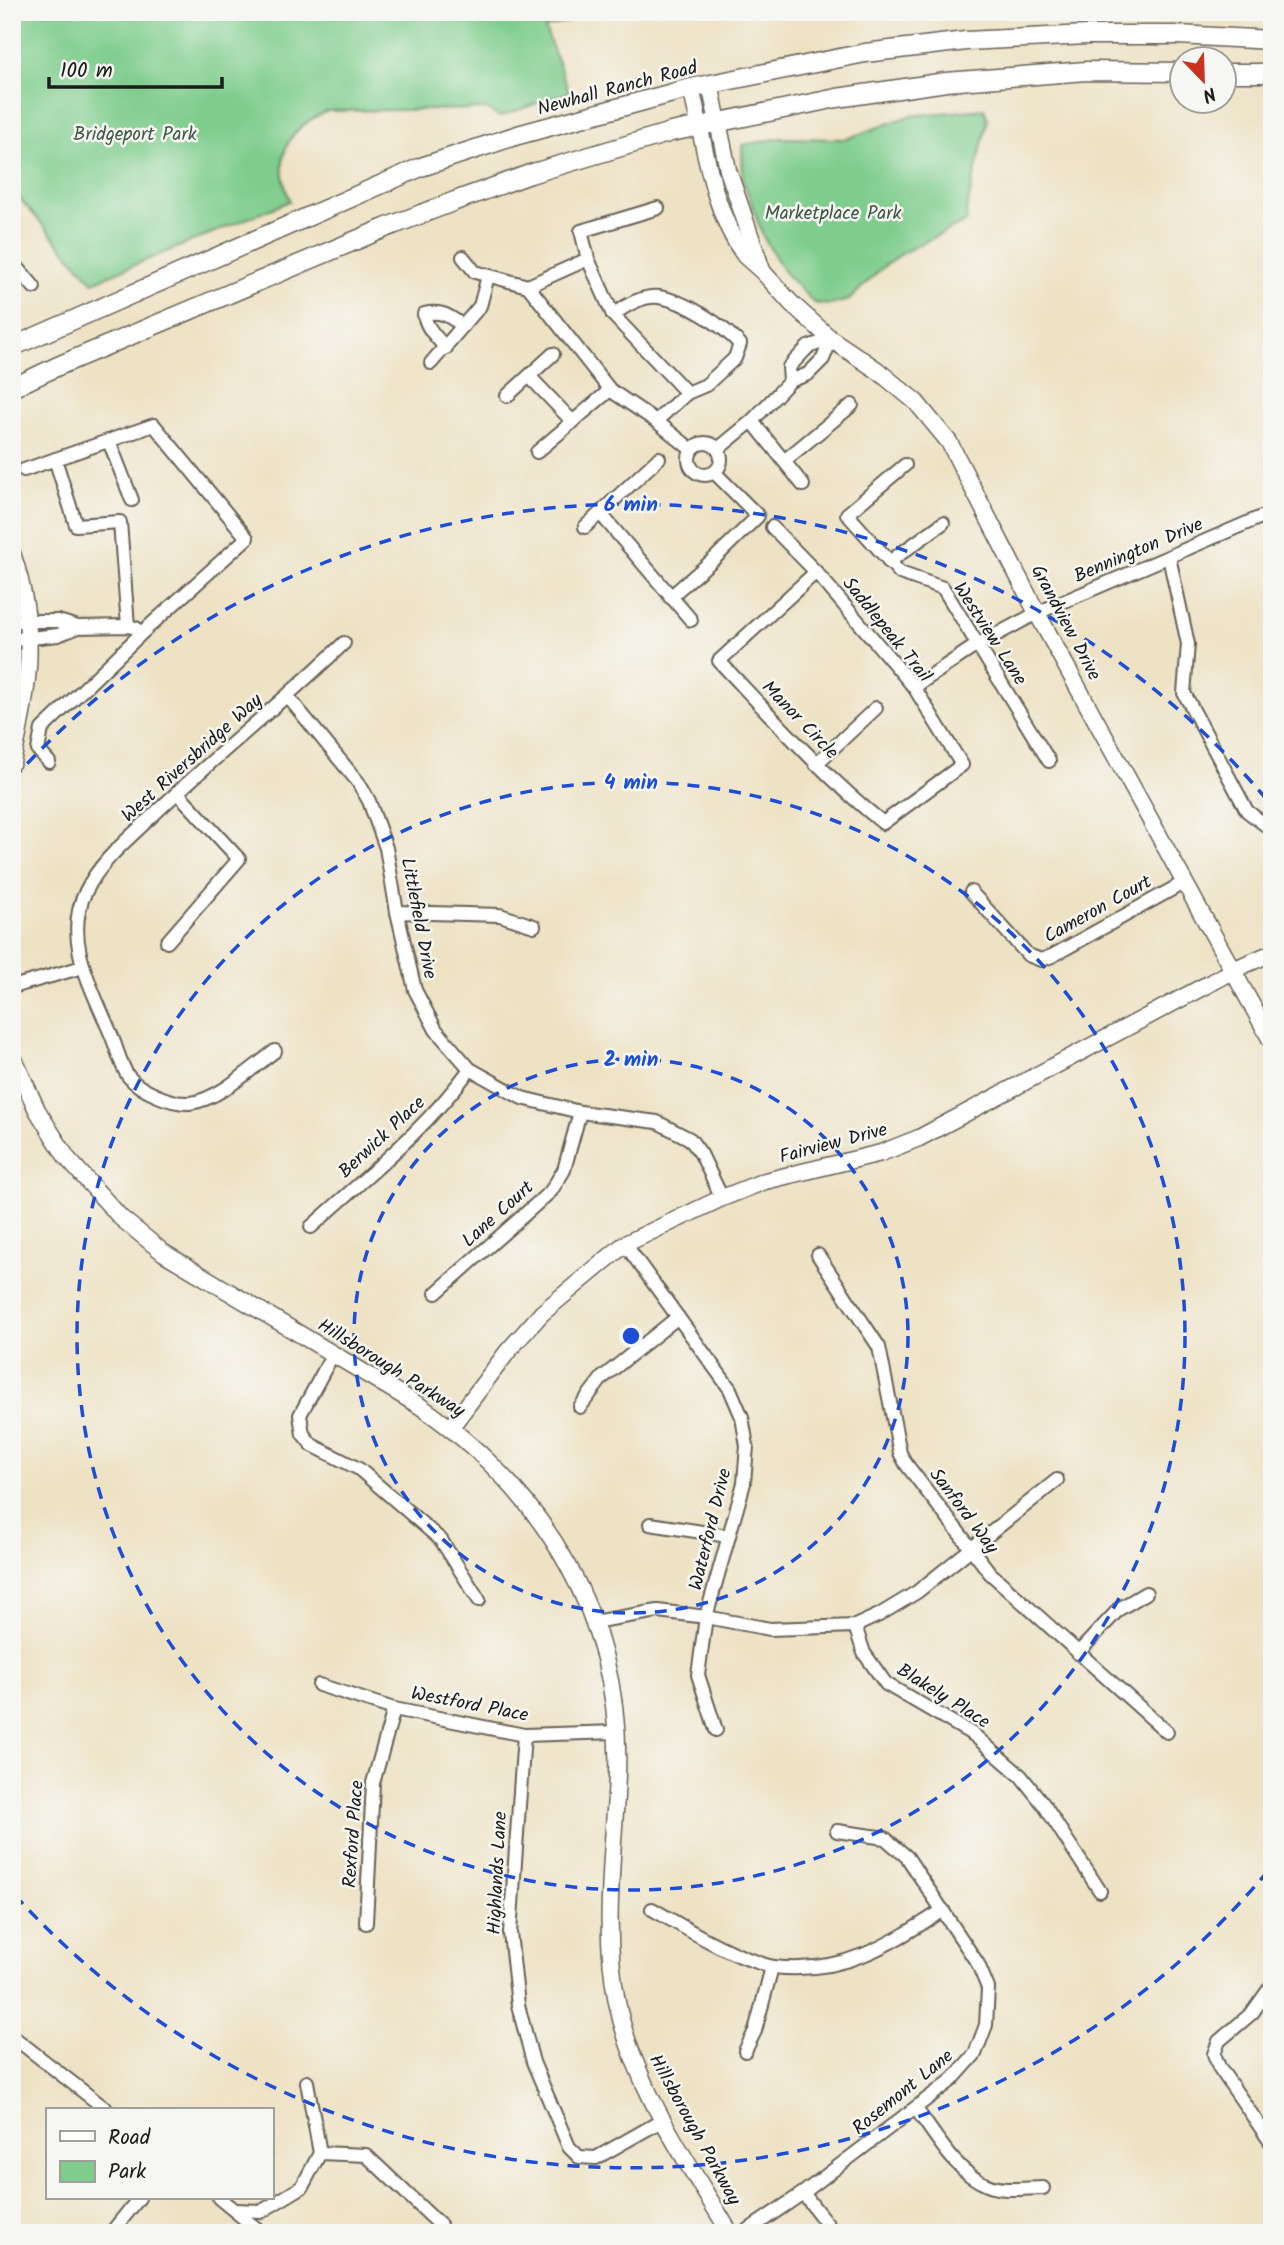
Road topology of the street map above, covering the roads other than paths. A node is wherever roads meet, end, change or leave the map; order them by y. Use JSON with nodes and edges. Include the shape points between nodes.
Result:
{"nodes":[{"id":1,"x":1272,"y":40,"type":"edge"},
{"id":2,"x":1168,"y":72,"type":"edge"},
{"id":3,"x":1238,"y":73,"type":"edge"},
{"id":4,"x":1272,"y":73,"type":"edge"},
{"id":5,"x":710,"y":84,"type":"junction"},
{"id":6,"x":691,"y":88,"type":"junction"},
{"id":7,"x":709,"y":123,"type":"junction"},
{"id":8,"x":658,"y":208,"type":"dead end"},
{"id":9,"x":463,"y":257,"type":"dead end"},
{"id":10,"x":588,"y":259,"type":"junction"},
{"id":11,"x":12,"y":261,"type":"edge"},
{"id":12,"x":488,"y":276,"type":"junction"},
{"id":13,"x":527,"y":286,"type":"junction"},
{"id":14,"x":34,"y":287,"type":"dead end"},
{"id":15,"x":613,"y":315,"type":"junction"},
{"id":16,"x":463,"y":326,"type":"junction"},
{"id":17,"x":831,"y":339,"type":"junction"},
{"id":18,"x":12,"y":347,"type":"edge"},
{"id":19,"x":446,"y":348,"type":"junction"},
{"id":20,"x":553,"y":354,"type":"dead end"},
{"id":21,"x":431,"y":363,"type":"dead end"},
{"id":22,"x":530,"y":377,"type":"junction"},
{"id":23,"x":790,"y":381,"type":"junction"},
{"id":24,"x":12,"y":388,"type":"edge"},
{"id":25,"x":610,"y":390,"type":"junction"},
{"id":26,"x":687,"y":393,"type":"junction"},
{"id":27,"x":507,"y":396,"type":"dead end"},
{"id":28,"x":852,"y":405,"type":"dead end"},
{"id":29,"x":656,"y":421,"type":"junction"},
{"id":30,"x":752,"y":421,"type":"junction"},
{"id":31,"x":573,"y":422,"type":"junction"},
{"id":32,"x":109,"y":441,"type":"junction"},
{"id":33,"x":718,"y":449,"type":"junction"},
{"id":34,"x":692,"y":450,"type":"junction"},
{"id":35,"x":537,"y":452,"type":"dead end"},
{"id":36,"x":659,"y":458,"type":"dead end"},
{"id":37,"x":55,"y":459,"type":"junction"},
{"id":38,"x":784,"y":461,"type":"junction"},
{"id":39,"x":905,"y":465,"type":"dead end"},
{"id":40,"x":24,"y":470,"type":"dead end"},
{"id":41,"x":715,"y":472,"type":"junction"},
{"id":42,"x":803,"y":485,"type":"dead end"},
{"id":43,"x":132,"y":500,"type":"dead end"},
{"id":44,"x":600,"y":513,"type":"junction"},
{"id":45,"x":1272,"y":517,"type":"edge"},
{"id":46,"x":943,"y":523,"type":"dead end"},
{"id":47,"x":585,"y":527,"type":"dead end"},
{"id":48,"x":772,"y":527,"type":"dead end"},
{"id":49,"x":12,"y":553,"type":"edge"},
{"id":50,"x":1169,"y":557,"type":"junction"},
{"id":51,"x":889,"y":562,"type":"junction"},
{"id":52,"x":816,"y":572,"type":"junction"},
{"id":53,"x":670,"y":597,"type":"junction"},
{"id":54,"x":1037,"y":613,"type":"junction"},
{"id":55,"x":691,"y":620,"type":"dead end"},
{"id":56,"x":20,"y":621,"type":"edge"},
{"id":57,"x":128,"y":626,"type":"junction"},
{"id":58,"x":78,"y":627,"type":"junction"},
{"id":59,"x":145,"y":630,"type":"junction"},
{"id":60,"x":30,"y":638,"type":"junction"},
{"id":61,"x":12,"y":639,"type":"edge"},
{"id":62,"x":344,"y":643,"type":"dead end"},
{"id":63,"x":977,"y":645,"type":"junction"},
{"id":64,"x":914,"y":687,"type":"junction"},
{"id":65,"x":288,"y":697,"type":"junction"},
{"id":66,"x":876,"y":708,"type":"dead end"},
{"id":67,"x":1049,"y":761,"type":"dead end"},
{"id":68,"x":12,"y":762,"type":"edge"},
{"id":69,"x":49,"y":762,"type":"dead end"},
{"id":70,"x":817,"y":764,"type":"junction"},
{"id":71,"x":962,"y":765,"type":"joint"},
{"id":72,"x":177,"y":792,"type":"junction"},
{"id":73,"x":1272,"y":830,"type":"edge"},
{"id":74,"x":1185,"y":882,"type":"junction"},
{"id":75,"x":971,"y":892,"type":"dead end"},
{"id":76,"x":397,"y":912,"type":"junction"},
{"id":77,"x":534,"y":926,"type":"dead end"},
{"id":78,"x":167,"y":942,"type":"dead end"},
{"id":79,"x":1272,"y":953,"type":"edge"},
{"id":80,"x":83,"y":967,"type":"junction"},
{"id":81,"x":1231,"y":971,"type":"junction"},
{"id":82,"x":12,"y":986,"type":"edge"},
{"id":83,"x":1272,"y":1042,"type":"edge"},
{"id":84,"x":275,"y":1051,"type":"dead end"},
{"id":85,"x":14,"y":1065,"type":"edge"},
{"id":86,"x":470,"y":1069,"type":"junction"},
{"id":87,"x":580,"y":1112,"type":"junction"},
{"id":88,"x":722,"y":1198,"type":"junction"},
{"id":89,"x":311,"y":1227,"type":"dead end"},
{"id":90,"x":625,"y":1244,"type":"junction"},
{"id":91,"x":818,"y":1255,"type":"dead end"},
{"id":92,"x":436,"y":1293,"type":"dead end"},
{"id":93,"x":678,"y":1317,"type":"junction"},
{"id":94,"x":333,"y":1354,"type":"junction"},
{"id":95,"x":580,"y":1407,"type":"dead end"},
{"id":96,"x":451,"y":1427,"type":"junction"},
{"id":97,"x":1057,"y":1480,"type":"dead end"},
{"id":98,"x":650,"y":1524,"type":"dead end"},
{"id":99,"x":729,"y":1536,"type":"junction"},
{"id":100,"x":972,"y":1549,"type":"junction"},
{"id":101,"x":1146,"y":1593,"type":"dead end"},
{"id":102,"x":478,"y":1600,"type":"dead end"},
{"id":103,"x":706,"y":1617,"type":"junction"},
{"id":104,"x":593,"y":1622,"type":"junction"},
{"id":105,"x":855,"y":1626,"type":"junction"},
{"id":106,"x":1078,"y":1653,"type":"junction"},
{"id":107,"x":319,"y":1685,"type":"dead end"},
{"id":108,"x":394,"y":1709,"type":"junction"},
{"id":109,"x":716,"y":1730,"type":"dead end"},
{"id":110,"x":617,"y":1732,"type":"junction"},
{"id":111,"x":1167,"y":1732,"type":"dead end"},
{"id":112,"x":524,"y":1735,"type":"junction"},
{"id":113,"x":837,"y":1831,"type":"dead end"},
{"id":114,"x":1100,"y":1891,"type":"dead end"},
{"id":115,"x":652,"y":1909,"type":"dead end"},
{"id":116,"x":943,"y":1910,"type":"junction"},
{"id":117,"x":366,"y":1923,"type":"dead end"},
{"id":118,"x":772,"y":1967,"type":"junction"},
{"id":119,"x":1272,"y":1985,"type":"edge"},
{"id":120,"x":12,"y":2036,"type":"edge"},
{"id":121,"x":745,"y":2051,"type":"dead end"},
{"id":122,"x":307,"y":2082,"type":"dead end"},
{"id":123,"x":104,"y":2108,"type":"edge"},
{"id":124,"x":916,"y":2109,"type":"junction"},
{"id":125,"x":663,"y":2120,"type":"junction"},
{"id":126,"x":1272,"y":2144,"type":"edge"},
{"id":127,"x":320,"y":2153,"type":"junction"},
{"id":128,"x":1042,"y":2188,"type":"dead end"},
{"id":129,"x":803,"y":2193,"type":"junction"},
{"id":130,"x":137,"y":2200,"type":"edge"},
{"id":131,"x":222,"y":2200,"type":"edge"},
{"id":132,"x":234,"y":2210,"type":"junction"},
{"id":133,"x":440,"y":2225,"type":"dead end"},
{"id":134,"x":111,"y":2233,"type":"edge"},
{"id":135,"x":262,"y":2233,"type":"edge"},
{"id":136,"x":730,"y":2233,"type":"edge"},
{"id":137,"x":744,"y":2233,"type":"edge"},
{"id":138,"x":834,"y":2233,"type":"edge"}],
"edges":[{"from":1,"to":5,"type":"main road","name":"Newhall Ranch Road","via":[[1087,35],[966,41],[865,53]]},
{"from":2,"to":7,"type":"main road","via":[[1086,71],[946,82]]},
{"from":3,"to":4,"type":"main road"},
{"from":5,"to":6,"type":"main road","name":"Newhall Ranch Road"},
{"from":5,"to":7,"type":"street","name":"Grandview Drive"},
{"from":6,"to":7,"type":"street","name":"Grandview Drive"},
{"from":6,"to":18,"type":"main road","name":"Newhall Ranch Road","via":[[421,167]]},
{"from":7,"to":17,"type":"street","name":"Grandview Drive","via":[[719,202],[730,232],[745,256]]},
{"from":7,"to":24,"type":"main road","via":[[530,174],[433,210]]},
{"from":8,"to":10,"type":"street","via":[[581,231]]},
{"from":9,"to":12,"type":"street","via":[[475,272]]},
{"from":10,"to":13,"type":"street"},
{"from":10,"to":15,"type":"street"},
{"from":11,"to":14,"type":"street"},
{"from":12,"to":13,"type":"street"},
{"from":12,"to":16,"type":"street","via":[[480,306]]},
{"from":13,"to":25,"type":"street"},
{"from":15,"to":26,"type":"street"},
{"from":15,"to":26,"type":"street","via":[[628,304],[658,297],[698,313],[740,344],[736,358],[706,385]]},
{"from":16,"to":19,"type":"street"},
{"from":16,"to":19,"type":"street","via":[[447,313],[424,314],[425,322]]},
{"from":17,"to":23,"type":"street","via":[[823,359],[808,374]]},
{"from":17,"to":23,"type":"street","via":[[808,347],[789,367]]},
{"from":17,"to":54,"type":"street","name":"Grandview Drive","via":[[877,370],[933,420],[949,442]]},
{"from":19,"to":21,"type":"street"},
{"from":20,"to":22,"type":"street"},
{"from":22,"to":27,"type":"street"},
{"from":22,"to":31,"type":"street"},
{"from":23,"to":30,"type":"street"},
{"from":25,"to":29,"type":"street"},
{"from":25,"to":31,"type":"street"},
{"from":26,"to":29,"type":"street"},
{"from":28,"to":38,"type":"street"},
{"from":29,"to":34,"type":"street"},
{"from":30,"to":33,"type":"street"},
{"from":30,"to":38,"type":"street"},
{"from":31,"to":35,"type":"street"},
{"from":32,"to":37,"type":"street"},
{"from":32,"to":43,"type":"street"},
{"from":32,"to":59,"type":"street","via":[[154,425],[247,538]]},
{"from":33,"to":34,"type":"street","via":[[704,443]]},
{"from":33,"to":41,"type":"street","via":[[721,464]]},
{"from":34,"to":41,"type":"street","via":[[688,460],[695,473]]},
{"from":36,"to":44,"type":"street"},
{"from":37,"to":40,"type":"street"},
{"from":37,"to":57,"type":"street","via":[[76,525],[120,522]]},
{"from":38,"to":42,"type":"street"},
{"from":39,"to":51,"type":"street","name":"Westview Lane","via":[[847,514]]},
{"from":41,"to":53,"type":"street","via":[[758,516]]},
{"from":44,"to":47,"type":"street"},
{"from":44,"to":53,"type":"street"},
{"from":45,"to":50,"type":"street","name":"Bennington Drive","via":[[1261,517]]},
{"from":46,"to":51,"type":"street"},
{"from":48,"to":52,"type":"street","name":"Saddlepeak Trail"},
{"from":49,"to":56,"type":"street","via":[[22,581]]},
{"from":50,"to":54,"type":"street","name":"Bennington Drive"},
{"from":50,"to":73,"type":"street","via":[[1188,644],[1184,693],[1247,811]]},
{"from":51,"to":63,"type":"street","name":"Westview Lane","via":[[900,573],[943,588]]},
{"from":52,"to":64,"type":"street","name":"Saddlepeak Trail"},
{"from":52,"to":70,"type":"street","name":"Manor Circle","via":[[719,661]]},
{"from":53,"to":55,"type":"street"},
{"from":54,"to":63,"type":"street","name":"Bennington Drive"},
{"from":54,"to":74,"type":"street","name":"Grandview Drive"},
{"from":56,"to":58,"type":"street","via":[[58,621]]},
{"from":56,"to":60,"type":"street"},
{"from":57,"to":58,"type":"street"},
{"from":57,"to":59,"type":"street"},
{"from":58,"to":60,"type":"street"},
{"from":59,"to":69,"type":"street","via":[[42,729],[38,750]]},
{"from":60,"to":61,"type":"street"},
{"from":60,"to":68,"type":"street","via":[[29,678]]},
{"from":62,"to":65,"type":"street","name":"West Riversbridge Way"},
{"from":63,"to":64,"type":"street","name":"Bennington Drive"},
{"from":63,"to":67,"type":"street","name":"Westview Lane"},
{"from":64,"to":71,"type":"street","name":"Saddlepeak Trail"},
{"from":65,"to":72,"type":"street","name":"West Riversbridge Way"},
{"from":65,"to":76,"type":"street","name":"Littlefield Drive","via":[[369,801],[386,848]]},
{"from":66,"to":70,"type":"street"},
{"from":70,"to":71,"type":"street","name":"Manor Circle","via":[[883,823]]},
{"from":72,"to":78,"type":"street","via":[[239,859]]},
{"from":72,"to":80,"type":"street","name":"West Riversbridge Way","via":[[100,867],[85,893],[76,940]]},
{"from":74,"to":75,"type":"street","name":"Cameron Court","via":[[1041,960],[1028,956]]},
{"from":74,"to":81,"type":"street","name":"Grandview Drive"},
{"from":76,"to":77,"type":"street","via":[[500,915]]},
{"from":76,"to":86,"type":"street","name":"Littlefield Drive","via":[[415,990],[436,1030]]},
{"from":79,"to":81,"type":"street","name":"Fairview Drive"},
{"from":80,"to":82,"type":"street"},
{"from":80,"to":84,"type":"street","via":[[128,1076],[146,1090],[190,1103],[217,1094]]},
{"from":81,"to":83,"type":"street","name":"Grandview Drive"},
{"from":81,"to":88,"type":"street","name":"Fairview Drive","via":[[919,1138],[881,1153],[765,1181]]},
{"from":85,"to":94,"type":"street","name":"Hillsborough Parkway","via":[[67,1158],[121,1218],[164,1253]]},
{"from":86,"to":87,"type":"street","name":"Littlefield Drive","via":[[522,1098]]},
{"from":86,"to":89,"type":"street","name":"Berwick Place","via":[[424,1125]]},
{"from":87,"to":88,"type":"street","name":"Littlefield Drive","via":[[657,1122],[690,1139]]},
{"from":87,"to":92,"type":"street","name":"Lane Court","via":[[564,1170],[551,1191]]},
{"from":88,"to":90,"type":"street","name":"Fairview Drive"},
{"from":90,"to":93,"type":"street","name":"Waterford Drive"},
{"from":90,"to":96,"type":"street","name":"Fairview Drive","via":[[542,1313]]},
{"from":91,"to":100,"type":"street","name":"Sanford Way","via":[[879,1347],[906,1464]]},
{"from":93,"to":95,"type":"street","via":[[602,1378]]},
{"from":93,"to":99,"type":"street","name":"Waterford Drive","via":[[730,1389],[742,1417],[747,1446],[744,1483]]},
{"from":94,"to":96,"type":"street","name":"Hillsborough Parkway"},
{"from":94,"to":102,"type":"street","via":[[300,1415],[303,1434],[313,1445],[359,1469],[441,1540]]},
{"from":96,"to":104,"type":"street","name":"Hillsborough Parkway","via":[[511,1483],[543,1524]]},
{"from":97,"to":100,"type":"street"},
{"from":98,"to":99,"type":"street"},
{"from":99,"to":103,"type":"street","name":"Waterford Drive"},
{"from":100,"to":105,"type":"street","via":[[917,1592]]},
{"from":100,"to":106,"type":"street","name":"Sanford Way","via":[[990,1573]]},
{"from":101,"to":106,"type":"street","via":[[1119,1609]]},
{"from":103,"to":104,"type":"street","via":[[658,1611]]},
{"from":103,"to":105,"type":"street","via":[[770,1629]]},
{"from":103,"to":109,"type":"street","name":"Waterford Drive","via":[[698,1675]]},
{"from":104,"to":110,"type":"street","name":"Hillsborough Parkway"},
{"from":105,"to":114,"type":"street","name":"Blakely Place","via":[[864,1653],[886,1685],[974,1735],[1021,1776]]},
{"from":106,"to":111,"type":"street","name":"Sanford Way"},
{"from":107,"to":108,"type":"street","name":"Westford Place"},
{"from":108,"to":112,"type":"street","name":"Westford Place"},
{"from":108,"to":117,"type":"street","name":"Rexford Place","via":[[373,1783]]},
{"from":110,"to":112,"type":"street","name":"Westford Place"},
{"from":110,"to":125,"type":"street","name":"Hillsborough Parkway","via":[[609,1947],[628,2046]]},
{"from":112,"to":125,"type":"street","name":"Highlands Lane","via":[[510,1933],[518,2005],[533,2062],[569,2147],[579,2157],[596,2158]]},
{"from":113,"to":116,"type":"street","name":"Rosemont Lane","via":[[885,1839],[907,1857]]},
{"from":115,"to":118,"type":"street","via":[[724,1950]]},
{"from":116,"to":118,"type":"street","via":[[889,1945],[855,1959],[824,1967]]},
{"from":116,"to":124,"type":"street","name":"Rosemont Lane","via":[[988,1988],[986,2025],[975,2054]]},
{"from":118,"to":121,"type":"street"},
{"from":119,"to":126,"type":"street","via":[[1252,2012],[1219,2041],[1214,2054]]},
{"from":120,"to":123,"type":"street"},
{"from":122,"to":127,"type":"street"},
{"from":124,"to":128,"type":"street","via":[[961,2168],[986,2185]]},
{"from":124,"to":129,"type":"street","name":"Rosemont Lane"},
{"from":125,"to":136,"type":"street","name":"Hillsborough Parkway"},
{"from":127,"to":132,"type":"street","via":[[302,2187],[262,2211]]},
{"from":127,"to":133,"type":"street","via":[[366,2155]]},
{"from":129,"to":137,"type":"street","name":"Rosemont Lane"},
{"from":129,"to":138,"type":"street"},
{"from":130,"to":134,"type":"street"},
{"from":131,"to":132,"type":"street"},
{"from":132,"to":135,"type":"street"}]}
